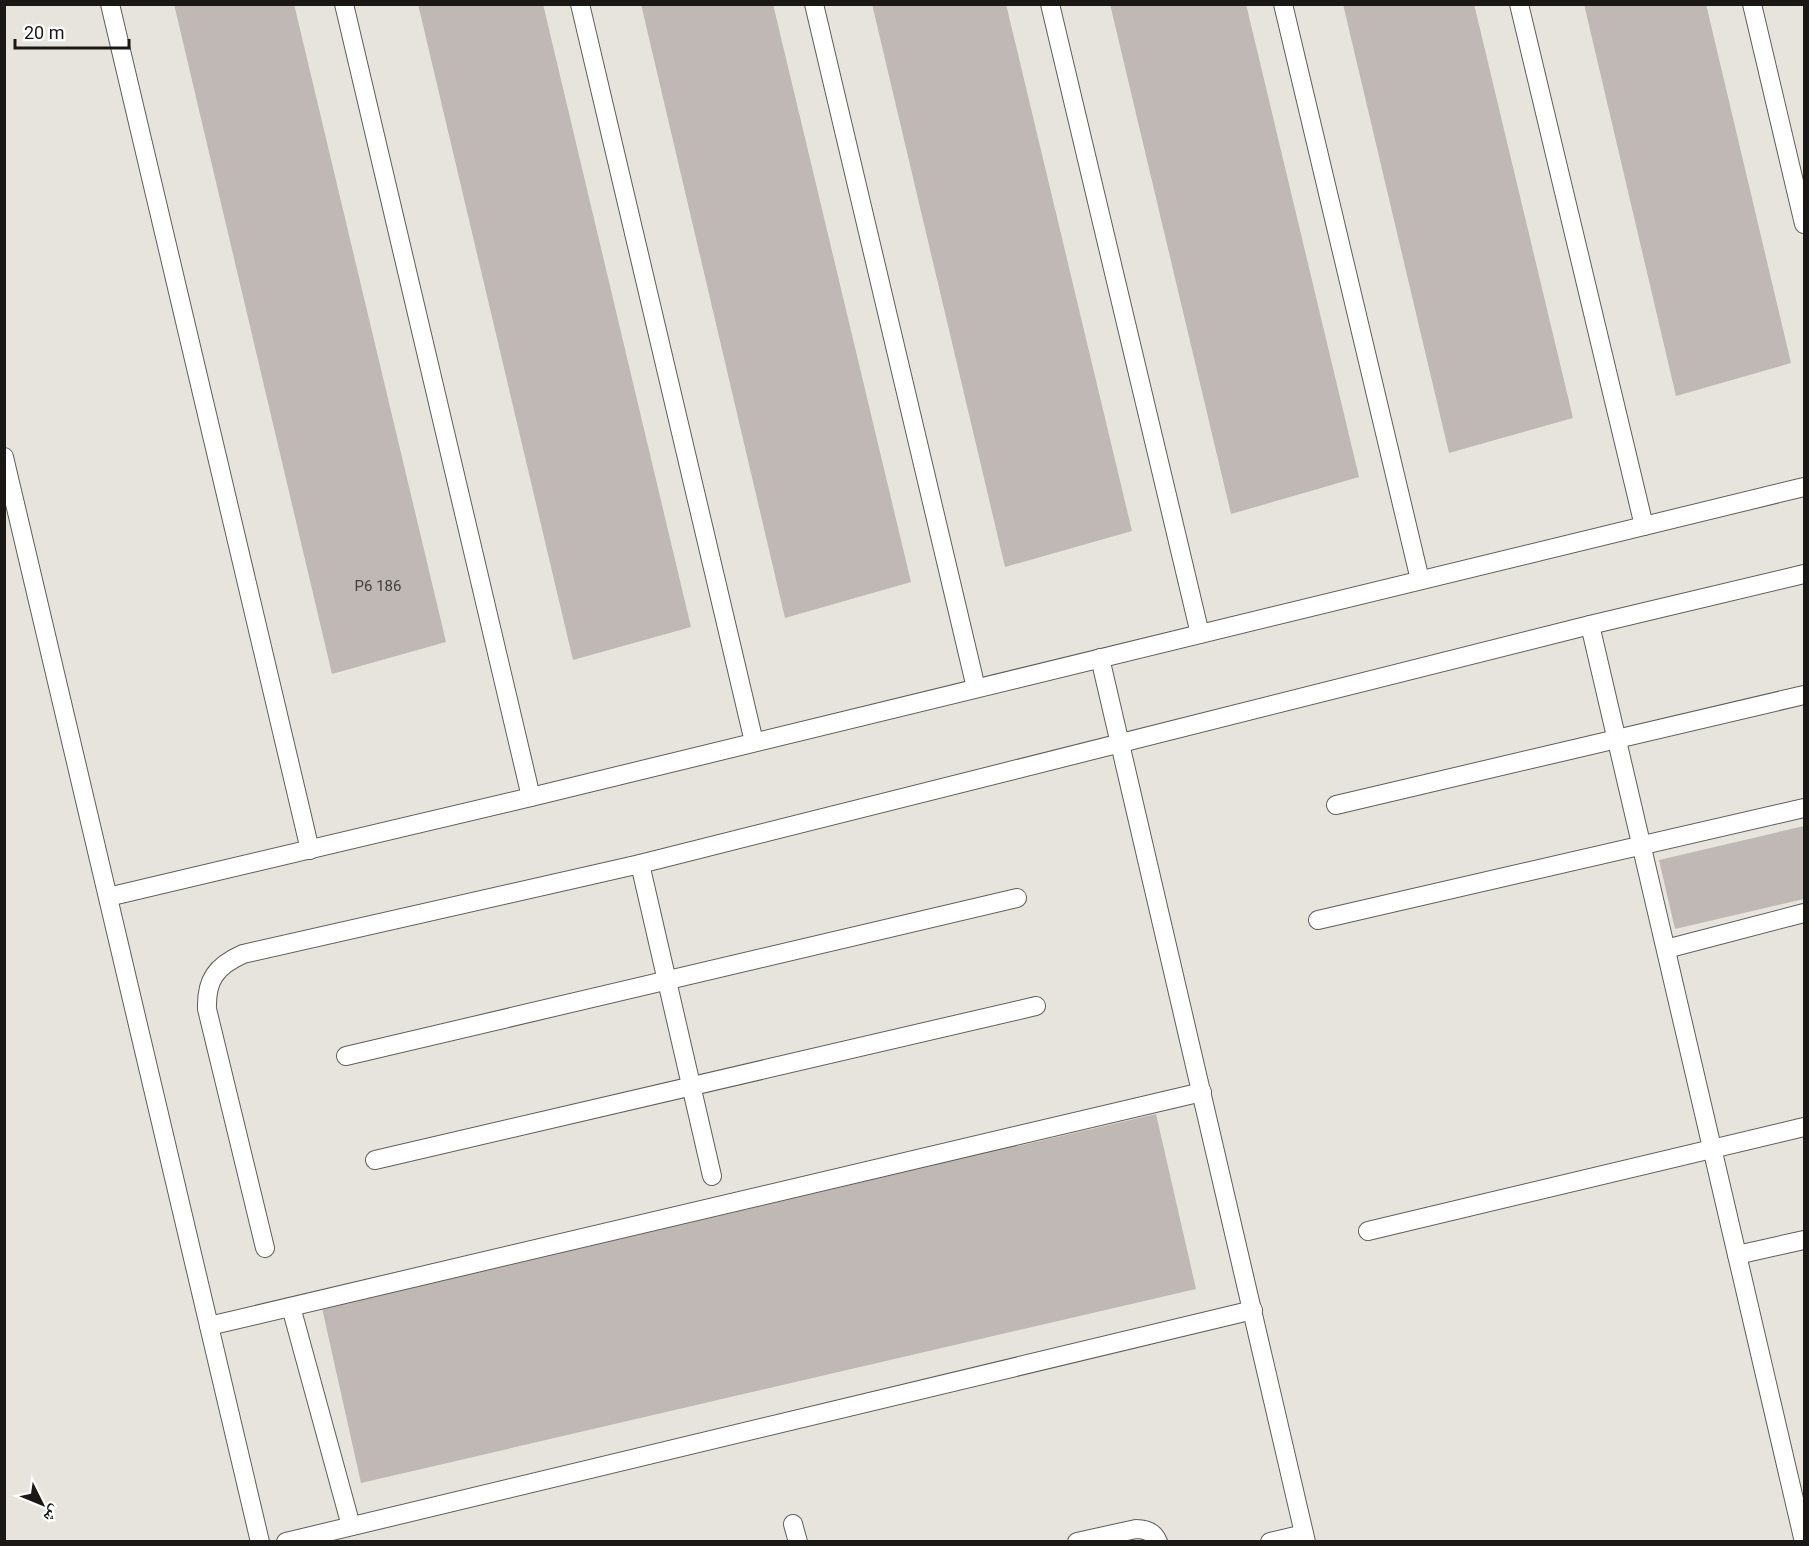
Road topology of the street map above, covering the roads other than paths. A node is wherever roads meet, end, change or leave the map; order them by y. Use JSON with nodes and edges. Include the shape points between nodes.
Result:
{"nodes":[{"id":1,"x":110,"y":4,"type":"edge"},
{"id":2,"x":344,"y":4,"type":"edge"},
{"id":3,"x":580,"y":4,"type":"edge"},
{"id":4,"x":814,"y":4,"type":"edge"},
{"id":5,"x":1050,"y":4,"type":"edge"},
{"id":6,"x":1283,"y":4,"type":"edge"},
{"id":7,"x":1519,"y":4,"type":"edge"},
{"id":8,"x":1752,"y":4,"type":"edge"},
{"id":9,"x":1804,"y":224,"type":"edge"},
{"id":10,"x":4,"y":457,"type":"edge"},
{"id":11,"x":1804,"y":487,"type":"edge"},
{"id":12,"x":1644,"y":526,"type":"junction"},
{"id":13,"x":1804,"y":574,"type":"edge"},
{"id":14,"x":1420,"y":580,"type":"junction"},
{"id":15,"x":1590,"y":625,"type":"junction"},
{"id":16,"x":1200,"y":634,"type":"junction"},
{"id":17,"x":1100,"y":658,"type":"junction"},
{"id":18,"x":976,"y":688,"type":"junction"},
{"id":19,"x":1804,"y":695,"type":"edge"},
{"id":20,"x":1617,"y":739,"type":"junction"},
{"id":21,"x":754,"y":742,"type":"junction"},
{"id":22,"x":1122,"y":744,"type":"junction"},
{"id":23,"x":531,"y":797,"type":"junction"},
{"id":24,"x":1336,"y":805,"type":"dead end"},
{"id":25,"x":1804,"y":808,"type":"edge"},
{"id":26,"x":1642,"y":846,"type":"junction"},
{"id":27,"x":310,"y":850,"type":"junction"},
{"id":28,"x":640,"y":864,"type":"junction"},
{"id":29,"x":108,"y":897,"type":"junction"},
{"id":30,"x":1017,"y":898,"type":"dead end"},
{"id":31,"x":1804,"y":913,"type":"edge"},
{"id":32,"x":1318,"y":920,"type":"dead end"},
{"id":33,"x":1666,"y":949,"type":"junction"},
{"id":34,"x":666,"y":980,"type":"junction"},
{"id":35,"x":1036,"y":1006,"type":"dead end"},
{"id":36,"x":346,"y":1056,"type":"dead end"},
{"id":37,"x":691,"y":1087,"type":"junction"},
{"id":38,"x":1202,"y":1092,"type":"junction"},
{"id":39,"x":1804,"y":1127,"type":"edge"},
{"id":40,"x":1712,"y":1149,"type":"junction"},
{"id":41,"x":375,"y":1160,"type":"dead end"},
{"id":42,"x":712,"y":1176,"type":"dead end"},
{"id":43,"x":1368,"y":1231,"type":"dead end"},
{"id":44,"x":1804,"y":1239,"type":"edge"},
{"id":45,"x":265,"y":1248,"type":"dead end"},
{"id":46,"x":1737,"y":1255,"type":"junction"},
{"id":47,"x":291,"y":1307,"type":"junction"},
{"id":48,"x":1253,"y":1310,"type":"junction"},
{"id":49,"x":209,"y":1326,"type":"junction"},
{"id":50,"x":351,"y":1526,"type":"junction"},
{"id":51,"x":1305,"y":1538,"type":"edge"},
{"id":52,"x":260,"y":1542,"type":"edge"},
{"id":53,"x":286,"y":1542,"type":"edge"},
{"id":54,"x":1077,"y":1542,"type":"edge"},
{"id":55,"x":1158,"y":1542,"type":"edge"},
{"id":56,"x":1270,"y":1542,"type":"edge"},
{"id":57,"x":1804,"y":1542,"type":"edge"}],
"edges":[{"from":1,"to":27,"type":"lane"},
{"from":2,"to":23,"type":"lane"},
{"from":3,"to":21,"type":"lane"},
{"from":4,"to":18,"type":"lane"},
{"from":5,"to":16,"type":"lane"},
{"from":6,"to":14,"type":"lane"},
{"from":7,"to":12,"type":"lane"},
{"from":8,"to":9,"type":"lane"},
{"from":10,"to":29,"type":"lane"},
{"from":11,"to":12,"type":"lane"},
{"from":12,"to":14,"type":"lane"},
{"from":13,"to":15,"type":"lane"},
{"from":14,"to":16,"type":"lane"},
{"from":15,"to":20,"type":"lane"},
{"from":15,"to":22,"type":"lane"},
{"from":16,"to":17,"type":"lane"},
{"from":17,"to":18,"type":"lane"},
{"from":17,"to":22,"type":"lane"},
{"from":18,"to":21,"type":"lane"},
{"from":19,"to":20,"type":"lane"},
{"from":20,"to":24,"type":"lane"},
{"from":20,"to":26,"type":"lane"},
{"from":21,"to":23,"type":"lane"},
{"from":22,"to":28,"type":"lane"},
{"from":22,"to":38,"type":"lane"},
{"from":23,"to":27,"type":"lane"},
{"from":25,"to":26,"type":"lane"},
{"from":26,"to":32,"type":"lane"},
{"from":26,"to":33,"type":"lane"},
{"from":27,"to":29,"type":"lane"},
{"from":28,"to":34,"type":"lane"},
{"from":28,"to":45,"type":"lane","via":[[243,954],[219,969],[211,981],[207,1009]]},
{"from":29,"to":49,"type":"lane"},
{"from":30,"to":34,"type":"lane"},
{"from":31,"to":33,"type":"lane"},
{"from":33,"to":40,"type":"lane"},
{"from":34,"to":36,"type":"lane"},
{"from":34,"to":37,"type":"lane"},
{"from":35,"to":37,"type":"lane"},
{"from":37,"to":41,"type":"lane"},
{"from":37,"to":42,"type":"lane"},
{"from":38,"to":47,"type":"lane"},
{"from":38,"to":48,"type":"lane"},
{"from":39,"to":40,"type":"lane"},
{"from":40,"to":43,"type":"lane"},
{"from":40,"to":46,"type":"lane"},
{"from":44,"to":46,"type":"lane"},
{"from":46,"to":57,"type":"lane"},
{"from":47,"to":49,"type":"lane"},
{"from":47,"to":50,"type":"lane"},
{"from":48,"to":50,"type":"lane"},
{"from":48,"to":51,"type":"lane"},
{"from":49,"to":52,"type":"lane"},
{"from":50,"to":53,"type":"lane"},
{"from":51,"to":56,"type":"lane"},
{"from":54,"to":55,"type":"lane","via":[[1143,1529]]}]}
